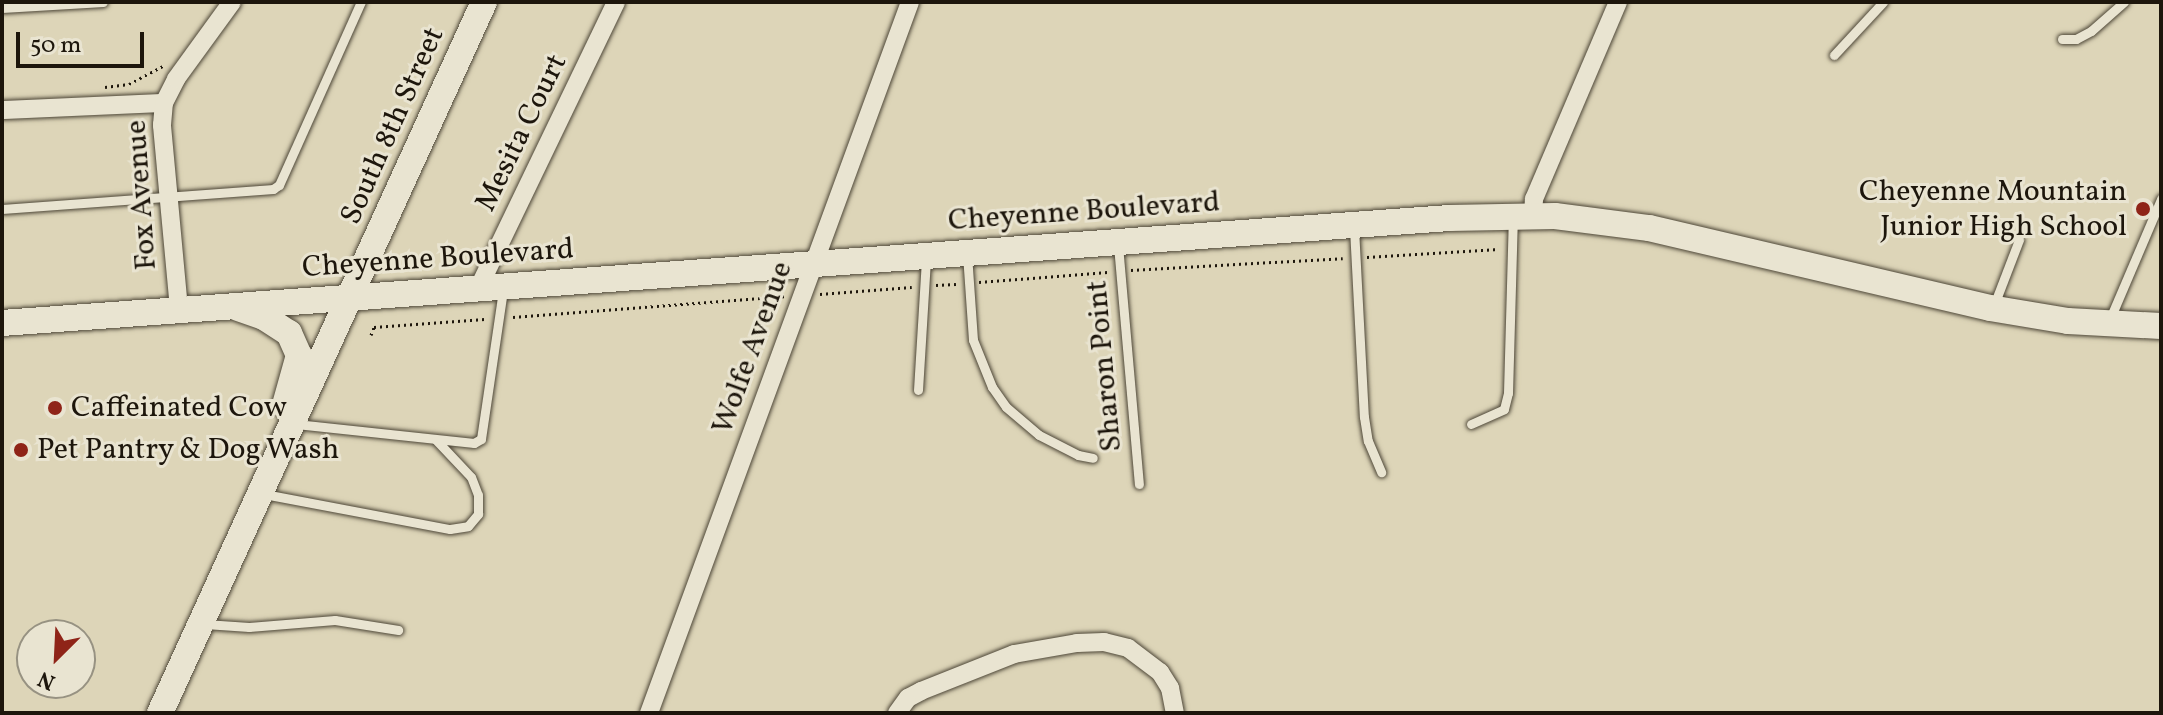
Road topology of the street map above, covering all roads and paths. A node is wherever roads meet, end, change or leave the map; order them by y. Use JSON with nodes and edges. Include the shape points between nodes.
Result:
{"nodes":[{"id":1,"x":103,"y":2,"type":"edge"},
{"id":2,"x":232,"y":2,"type":"edge"},
{"id":3,"x":361,"y":2,"type":"edge"},
{"id":4,"x":484,"y":2,"type":"edge"},
{"id":5,"x":616,"y":2,"type":"edge"},
{"id":6,"x":910,"y":2,"type":"edge"},
{"id":7,"x":1618,"y":2,"type":"edge"},
{"id":8,"x":1883,"y":2,"type":"edge"},
{"id":9,"x":2124,"y":2,"type":"edge"},
{"id":10,"x":2,"y":8,"type":"edge"},
{"id":11,"x":2062,"y":39,"type":"dead end"},
{"id":12,"x":1834,"y":55,"type":"dead end"},
{"id":13,"x":166,"y":65,"type":"dead end"},
{"id":14,"x":94,"y":88,"type":"dead end"},
{"id":15,"x":164,"y":103,"type":"junction"},
{"id":16,"x":2,"y":110,"type":"edge"},
{"id":17,"x":169,"y":196,"type":"junction"},
{"id":18,"x":2161,"y":199,"type":"edge"},
{"id":19,"x":2,"y":209,"type":"edge"},
{"id":20,"x":1523,"y":217,"type":"junction"},
{"id":21,"x":1354,"y":225,"type":"junction"},
{"id":22,"x":2019,"y":240,"type":"dead end"},
{"id":23,"x":1118,"y":242,"type":"junction"},
{"id":24,"x":1513,"y":249,"type":"junction"},
{"id":25,"x":967,"y":253,"type":"junction"},
{"id":26,"x":926,"y":255,"type":"junction"},
{"id":27,"x":1356,"y":257,"type":"junction"},
{"id":28,"x":814,"y":263,"type":"junction"},
{"id":29,"x":1120,"y":271,"type":"junction"},
{"id":30,"x":969,"y":283,"type":"junction"},
{"id":31,"x":924,"y":286,"type":"junction"},
{"id":32,"x":491,"y":288,"type":"junction"},
{"id":33,"x":803,"y":295,"type":"junction"},
{"id":34,"x":350,"y":297,"type":"junction"},
{"id":35,"x":231,"y":305,"type":"junction"},
{"id":36,"x":1993,"y":308,"type":"junction"},
{"id":37,"x":179,"y":309,"type":"junction"},
{"id":38,"x":499,"y":318,"type":"junction"},
{"id":39,"x":2,"y":323,"type":"edge"},
{"id":40,"x":2107,"y":324,"type":"junction"},
{"id":41,"x":2161,"y":326,"type":"edge"},
{"id":42,"x":371,"y":335,"type":"dead end"},
{"id":43,"x":918,"y":390,"type":"dead end"},
{"id":44,"x":293,"y":423,"type":"junction"},
{"id":45,"x":1471,"y":424,"type":"dead end"},
{"id":46,"x":436,"y":440,"type":"junction"},
{"id":47,"x":277,"y":457,"type":"junction"},
{"id":48,"x":1093,"y":458,"type":"dead end"},
{"id":49,"x":1381,"y":472,"type":"dead end"},
{"id":50,"x":1139,"y":484,"type":"dead end"},
{"id":51,"x":261,"y":494,"type":"junction"},
{"id":52,"x":201,"y":624,"type":"junction"},
{"id":53,"x":398,"y":630,"type":"dead end"},
{"id":54,"x":160,"y":713,"type":"edge"},
{"id":55,"x":649,"y":713,"type":"edge"},
{"id":56,"x":897,"y":713,"type":"edge"},
{"id":57,"x":1175,"y":713,"type":"edge"}],
"edges":[{"from":1,"to":10,"type":"lane"},
{"from":2,"to":15,"type":"street","name":"Fox Avenue"},
{"from":3,"to":17,"type":"lane","via":[[279,185]]},
{"from":4,"to":34,"type":"main road","name":"South 8th Street"},
{"from":5,"to":32,"type":"street","name":"Mesita Court"},
{"from":6,"to":28,"type":"street","name":"Wolfe Avenue"},
{"from":7,"to":20,"type":"street"},
{"from":8,"to":12,"type":"lane"},
{"from":9,"to":11,"type":"lane","via":[[2091,31]]},
{"from":13,"to":14,"type":"path","via":[[129,84]]},
{"from":15,"to":16,"type":"street"},
{"from":15,"to":17,"type":"street","name":"Fox Avenue"},
{"from":17,"to":19,"type":"lane"},
{"from":17,"to":37,"type":"street","name":"Fox Avenue"},
{"from":18,"to":40,"type":"lane"},
{"from":20,"to":21,"type":"main road","name":"Cheyenne Boulevard"},
{"from":20,"to":24,"type":"lane"},
{"from":20,"to":36,"type":"main road","name":"Cheyenne Boulevard","via":[[1585,218],[1649,228]]},
{"from":21,"to":23,"type":"main road","name":"Cheyenne Boulevard"},
{"from":21,"to":27,"type":"lane"},
{"from":22,"to":36,"type":"lane"},
{"from":23,"to":25,"type":"main road","name":"Cheyenne Boulevard"},
{"from":23,"to":29,"type":"lane","name":"Sharon Point"},
{"from":24,"to":27,"type":"path"},
{"from":24,"to":45,"type":"lane","via":[[1504,409]]},
{"from":25,"to":26,"type":"main road","name":"Cheyenne Boulevard"},
{"from":25,"to":30,"type":"lane"},
{"from":26,"to":28,"type":"main road","name":"Cheyenne Boulevard"},
{"from":26,"to":31,"type":"lane"},
{"from":27,"to":29,"type":"path"},
{"from":27,"to":49,"type":"lane","via":[[1364,417]]},
{"from":28,"to":32,"type":"main road","name":"Cheyenne Boulevard"},
{"from":28,"to":33,"type":"street","name":"Wolfe Avenue"},
{"from":29,"to":30,"type":"path"},
{"from":29,"to":50,"type":"lane","name":"Sharon Point"},
{"from":30,"to":31,"type":"path"},
{"from":30,"to":48,"type":"lane","via":[[973,340],[1006,407],[1039,435]]},
{"from":31,"to":33,"type":"path"},
{"from":31,"to":43,"type":"lane"},
{"from":32,"to":34,"type":"main road","name":"Cheyenne Boulevard"},
{"from":32,"to":38,"type":"lane"},
{"from":33,"to":38,"type":"path"},
{"from":33,"to":55,"type":"street","name":"Wolfe Avenue"},
{"from":34,"to":35,"type":"main road","name":"Cheyenne Boulevard"},
{"from":34,"to":44,"type":"main road","name":"South 8th Street"},
{"from":35,"to":37,"type":"main road","name":"Cheyenne Boulevard"},
{"from":35,"to":47,"type":"main road","via":[[289,333],[299,355],[273,432]]},
{"from":36,"to":40,"type":"main road","name":"Cheyenne Boulevard"},
{"from":37,"to":39,"type":"main road","name":"Cheyenne Boulevard"},
{"from":38,"to":42,"type":"path","via":[[374,327]]},
{"from":38,"to":46,"type":"lane","via":[[481,439]]},
{"from":40,"to":41,"type":"main road","name":"Cheyenne Boulevard"},
{"from":44,"to":46,"type":"lane"},
{"from":44,"to":47,"type":"main road","name":"South 8th Street"},
{"from":46,"to":51,"type":"lane","via":[[471,477],[478,495],[478,514],[468,526],[450,529]]},
{"from":47,"to":51,"type":"main road","name":"South 8th Street"},
{"from":51,"to":52,"type":"main road","name":"South 8th Street"},
{"from":52,"to":53,"type":"lane","via":[[249,627],[335,620]]},
{"from":52,"to":54,"type":"main road","name":"South 8th Street"},
{"from":56,"to":57,"type":"street","via":[[921,691],[1014,654],[1104,642],[1128,648],[1160,672]]}]}
